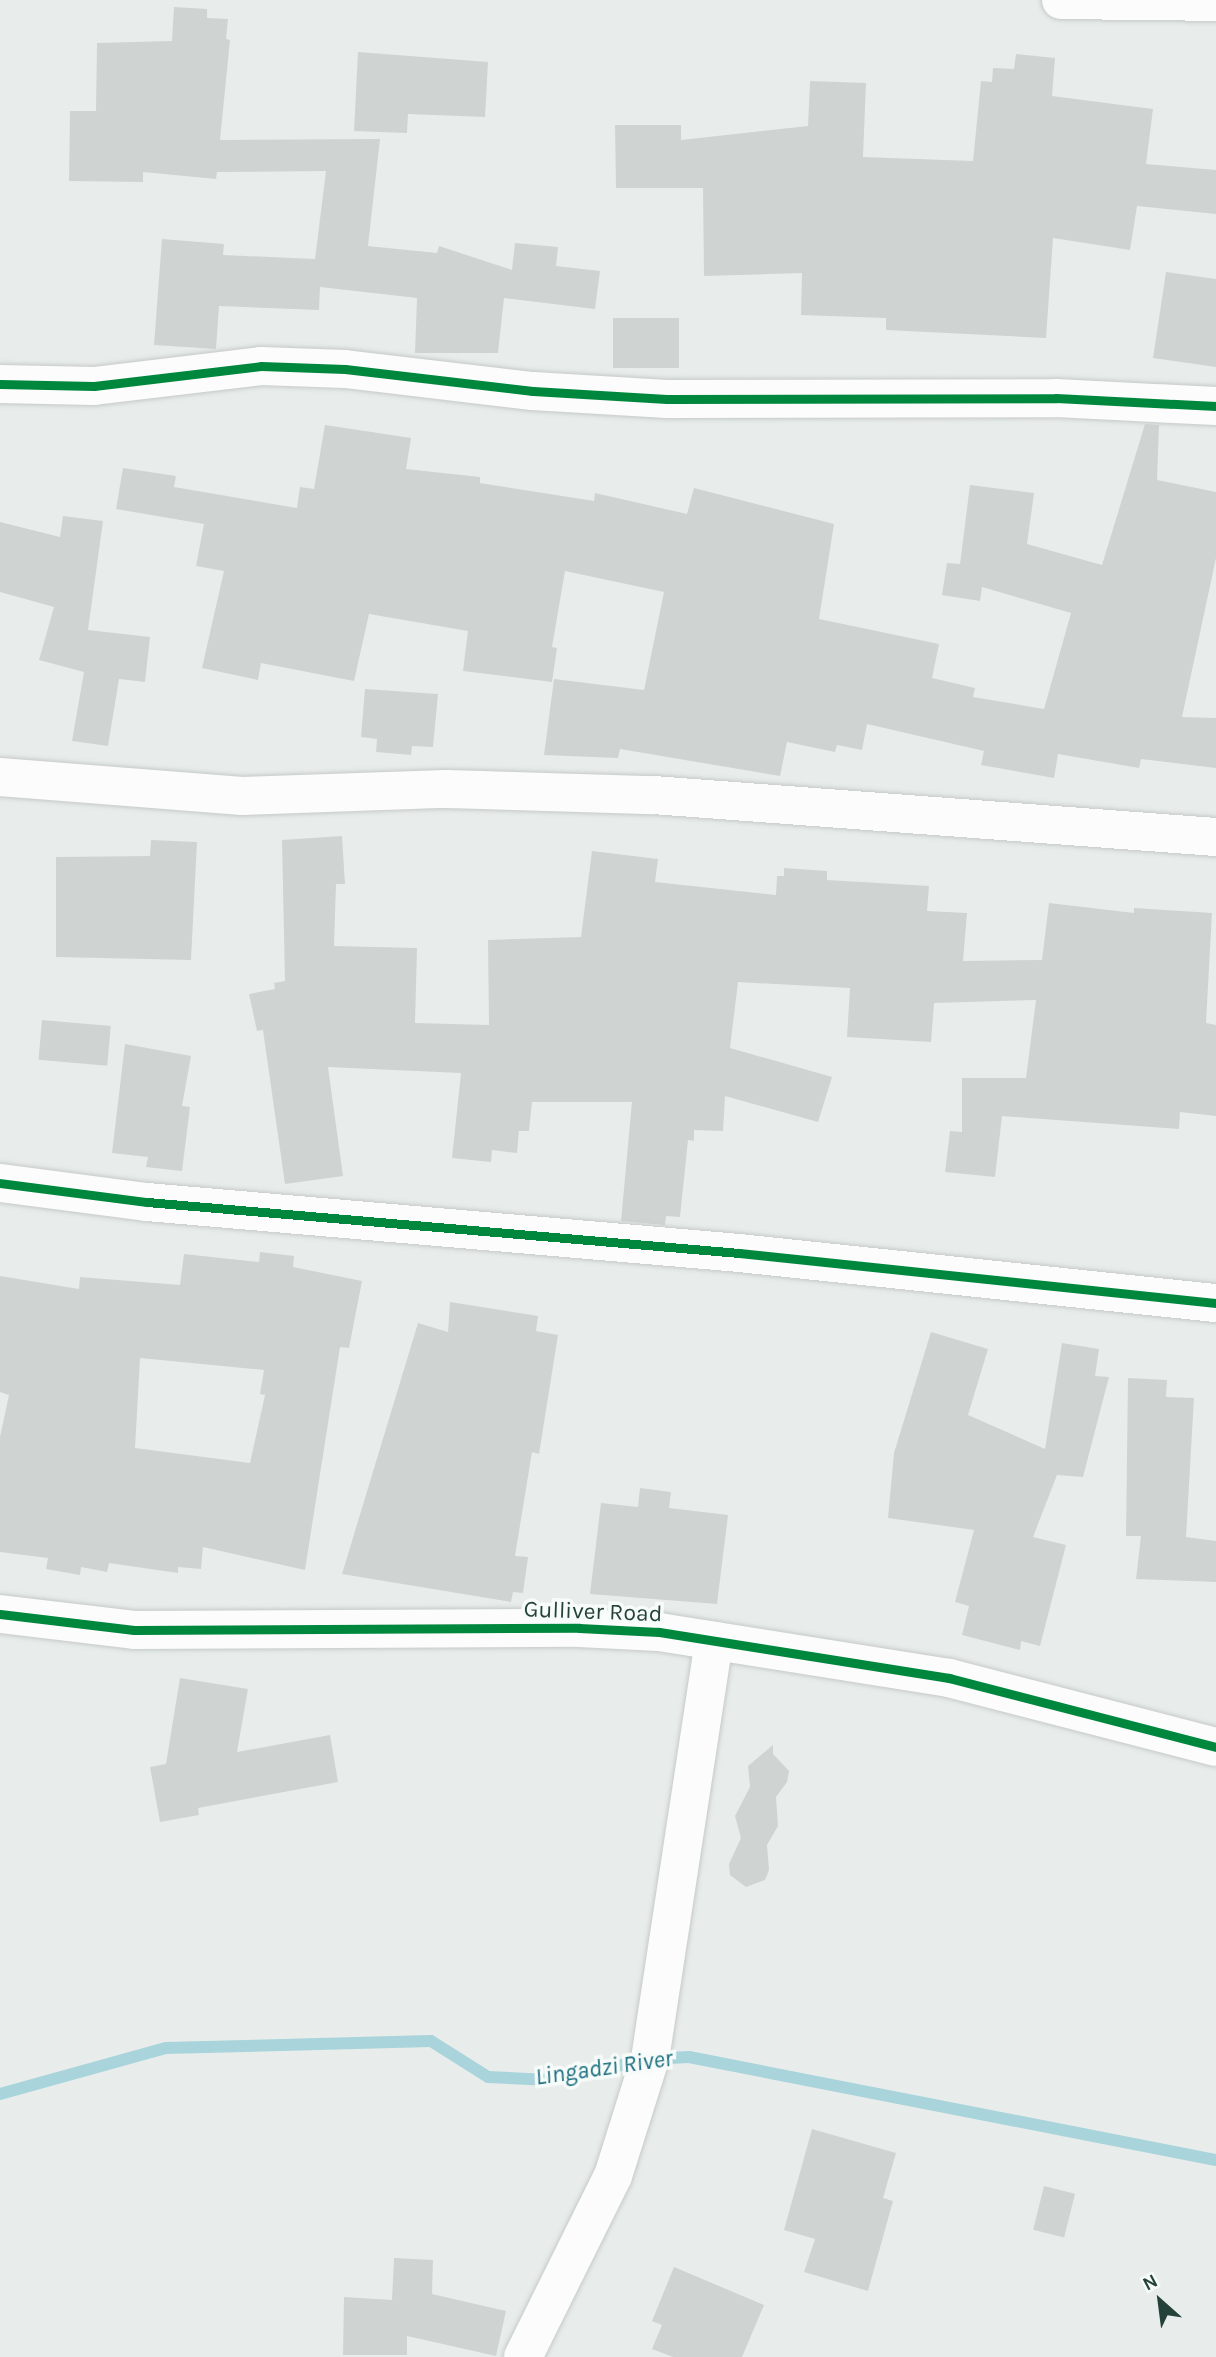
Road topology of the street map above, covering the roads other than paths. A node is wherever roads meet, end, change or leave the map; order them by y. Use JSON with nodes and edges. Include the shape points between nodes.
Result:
{"nodes":[{"id":1,"x":1061,"y":0,"type":"edge"},
{"id":2,"x":1216,"y":2,"type":"edge"},
{"id":3,"x":0,"y":384,"type":"edge"},
{"id":4,"x":1216,"y":406,"type":"edge"},
{"id":5,"x":0,"y":777,"type":"edge"},
{"id":6,"x":1216,"y":837,"type":"edge"},
{"id":7,"x":0,"y":1184,"type":"edge"},
{"id":8,"x":1216,"y":1303,"type":"edge"},
{"id":9,"x":0,"y":1614,"type":"edge"},
{"id":10,"x":715,"y":1641,"type":"junction"},
{"id":11,"x":1216,"y":1747,"type":"edge"},
{"id":12,"x":523,"y":2357,"type":"edge"}],
"edges":[{"from":1,"to":2,"type":"street"},
{"from":3,"to":4,"type":"street","via":[[94,386],[273,366],[667,399],[1056,398]]},
{"from":5,"to":6,"type":"street","via":[[242,796],[446,789],[653,795]]},
{"from":7,"to":8,"type":"street","via":[[147,1202],[739,1253]]},
{"from":9,"to":10,"type":"street","name":"Gulliver Road","via":[[134,1630],[579,1628],[659,1632]]},
{"from":10,"to":11,"type":"street","name":"Gulliver Road","via":[[949,1678]]},
{"from":10,"to":12,"type":"street","via":[[650,2059],[612,2176]]}]}
